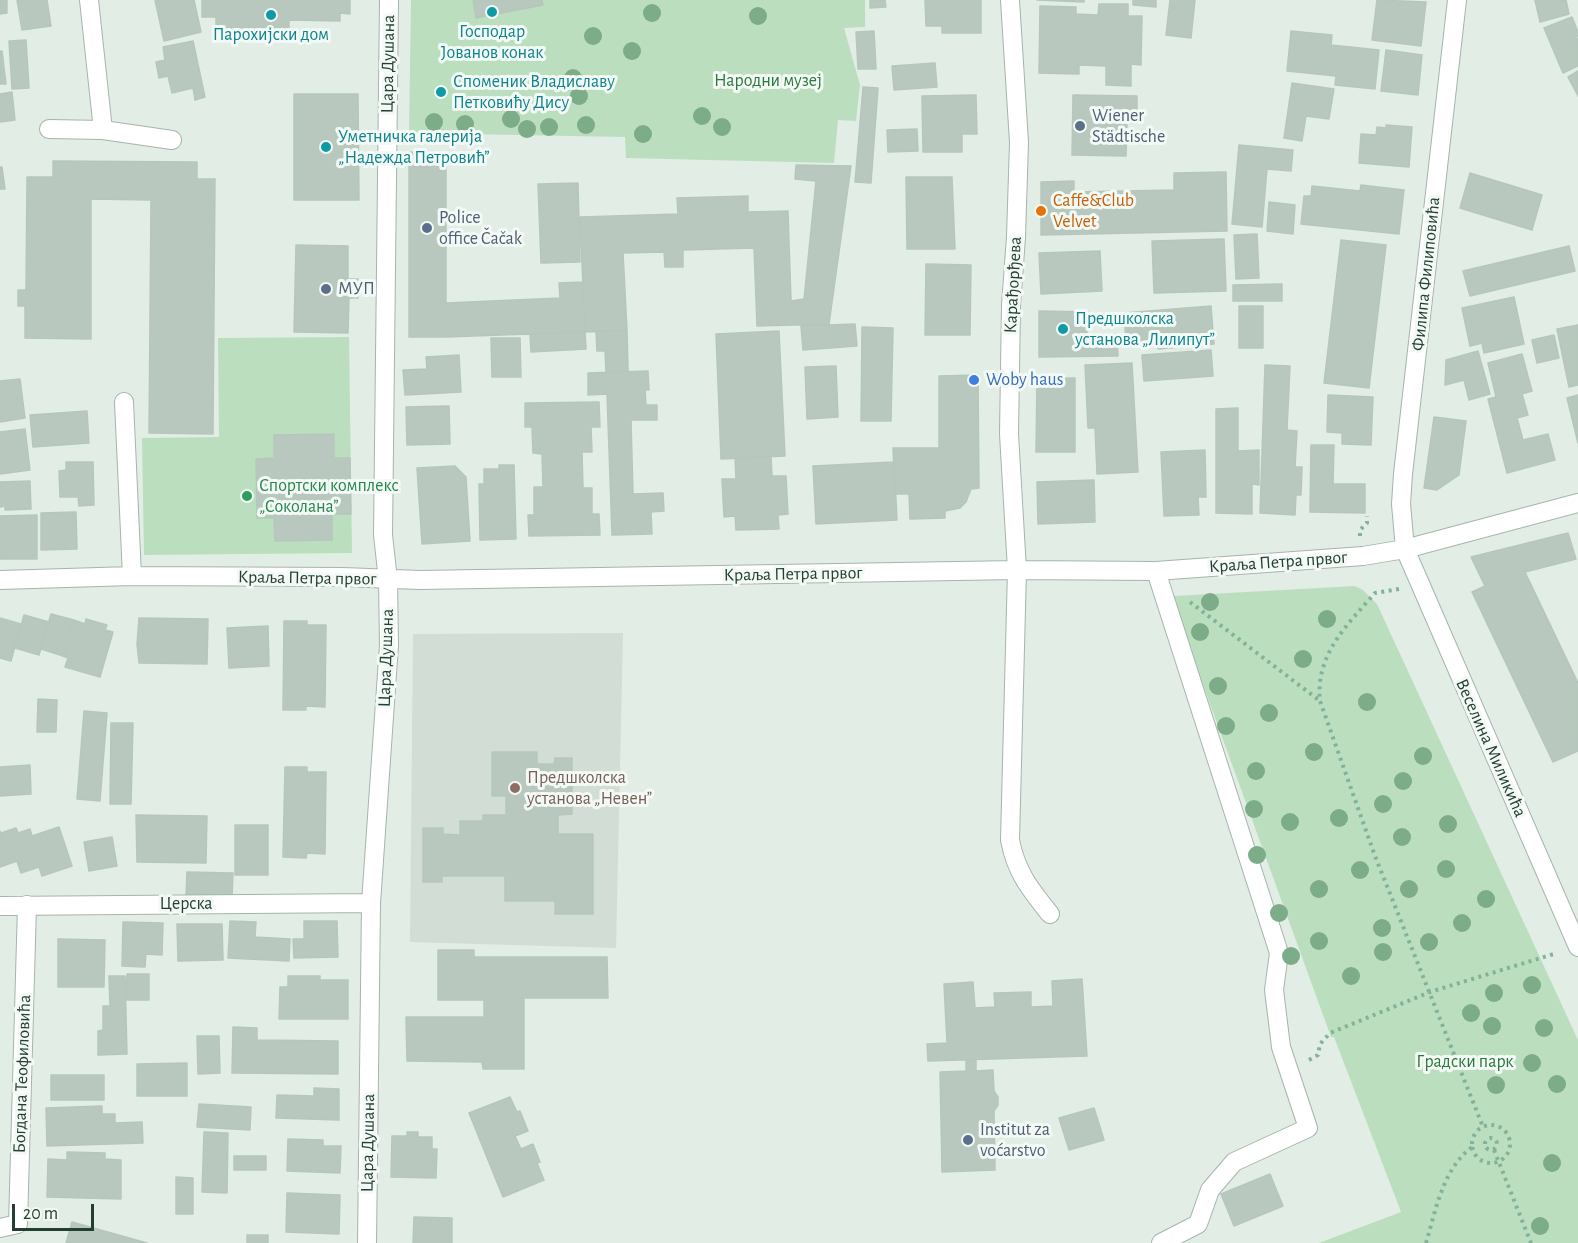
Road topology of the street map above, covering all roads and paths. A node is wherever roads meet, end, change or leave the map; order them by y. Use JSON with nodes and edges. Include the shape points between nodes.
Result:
{"nodes":[{"id":1,"x":89,"y":0,"type":"edge"},
{"id":2,"x":388,"y":0,"type":"edge"},
{"id":3,"x":1010,"y":0,"type":"edge"},
{"id":4,"x":1457,"y":0,"type":"edge"},
{"id":5,"x":49,"y":129,"type":"dead end"},
{"id":6,"x":103,"y":130,"type":"junction"},
{"id":7,"x":172,"y":140,"type":"dead end"},
{"id":8,"x":124,"y":402,"type":"dead end"},
{"id":9,"x":1578,"y":503,"type":"edge"},
{"id":10,"x":1367,"y":516,"type":"dead end"},
{"id":11,"x":1360,"y":537,"type":"dead end"},
{"id":12,"x":1405,"y":549,"type":"junction"},
{"id":13,"x":1017,"y":570,"type":"junction"},
{"id":14,"x":1156,"y":570,"type":"junction"},
{"id":15,"x":132,"y":576,"type":"junction"},
{"id":16,"x":0,"y":580,"type":"edge"},
{"id":17,"x":388,"y":580,"type":"junction"},
{"id":18,"x":1421,"y":586,"type":"junction"},
{"id":19,"x":1185,"y":597,"type":"dead end"},
{"id":20,"x":1320,"y":701,"type":"junction"},
{"id":21,"x":371,"y":903,"type":"junction"},
{"id":22,"x":27,"y":905,"type":"junction"},
{"id":23,"x":0,"y":906,"type":"edge"},
{"id":24,"x":1050,"y":914,"type":"dead end"},
{"id":25,"x":1578,"y":947,"type":"edge"},
{"id":26,"x":1430,"y":992,"type":"junction"},
{"id":27,"x":1289,"y":1072,"type":"junction"},
{"id":28,"x":1483,"y":1126,"type":"junction"},
{"id":29,"x":1472,"y":1147,"type":"junction"},
{"id":30,"x":1494,"y":1150,"type":"dead end"},
{"id":31,"x":1500,"y":1161,"type":"junction"},
{"id":32,"x":0,"y":1228,"type":"edge"},
{"id":33,"x":367,"y":1243,"type":"edge"},
{"id":34,"x":1161,"y":1243,"type":"edge"},
{"id":35,"x":1426,"y":1243,"type":"edge"},
{"id":36,"x":1531,"y":1243,"type":"edge"}],
"edges":[{"from":1,"to":6,"type":"street"},
{"from":2,"to":17,"type":"street","name":"Цара Душана","via":[[383,535]]},
{"from":3,"to":13,"type":"street","name":"Карађорђева","via":[[1019,142],[1009,434]]},
{"from":4,"to":12,"type":"street","name":"Филипа Филиповића","via":[[1403,474]]},
{"from":5,"to":6,"type":"street"},
{"from":6,"to":7,"type":"street"},
{"from":8,"to":15,"type":"street"},
{"from":9,"to":12,"type":"street","name":"Краља Петра првог"},
{"from":10,"to":11,"type":"path"},
{"from":12,"to":14,"type":"street","name":"Краља Петра првог","via":[[1364,556]]},
{"from":12,"to":18,"type":"street","name":"Веселина Миликића"},
{"from":13,"to":14,"type":"street","name":"Краља Петра првог"},
{"from":13,"to":17,"type":"street","name":"Краља Петра првог"},
{"from":13,"to":24,"type":"street","name":"Карађорђева","via":[[1010,840],[1026,885]]},
{"from":14,"to":27,"type":"street","via":[[1280,953],[1274,990],[1281,1047]]},
{"from":15,"to":16,"type":"street","name":"Краља Петра првог"},
{"from":15,"to":17,"type":"street","name":"Краља Петра првог"},
{"from":17,"to":21,"type":"street","name":"Цара Душана","via":[[389,645]]},
{"from":18,"to":20,"type":"path","via":[[1375,593],[1337,636],[1325,657],[1318,688]]},
{"from":18,"to":25,"type":"street","name":"Веселина Миликића"},
{"from":19,"to":20,"type":"path"},
{"from":20,"to":26,"type":"path","via":[[1375,856]]},
{"from":21,"to":22,"type":"street","name":"Церска"},
{"from":21,"to":33,"type":"street","name":"Цара Душана"},
{"from":22,"to":23,"type":"street","name":"Церска"},
{"from":22,"to":32,"type":"street","name":"Богдана Теофиловића","via":[[18,1224]]},
{"from":25,"to":26,"type":"path"},
{"from":26,"to":27,"type":"path","via":[[1330,1033],[1320,1044],[1318,1055]]},
{"from":26,"to":28,"type":"path"},
{"from":27,"to":34,"type":"street","via":[[1308,1128],[1234,1162],[1210,1190],[1198,1224]]},
{"from":28,"to":29,"type":"path","via":[[1472,1140]]},
{"from":28,"to":31,"type":"path","via":[[1505,1130],[1511,1142],[1507,1156]]},
{"from":29,"to":31,"type":"path","via":[[1483,1162]]},
{"from":29,"to":35,"type":"path","via":[[1451,1169]]},
{"from":30,"to":31,"type":"path"},
{"from":31,"to":36,"type":"path"}]}
